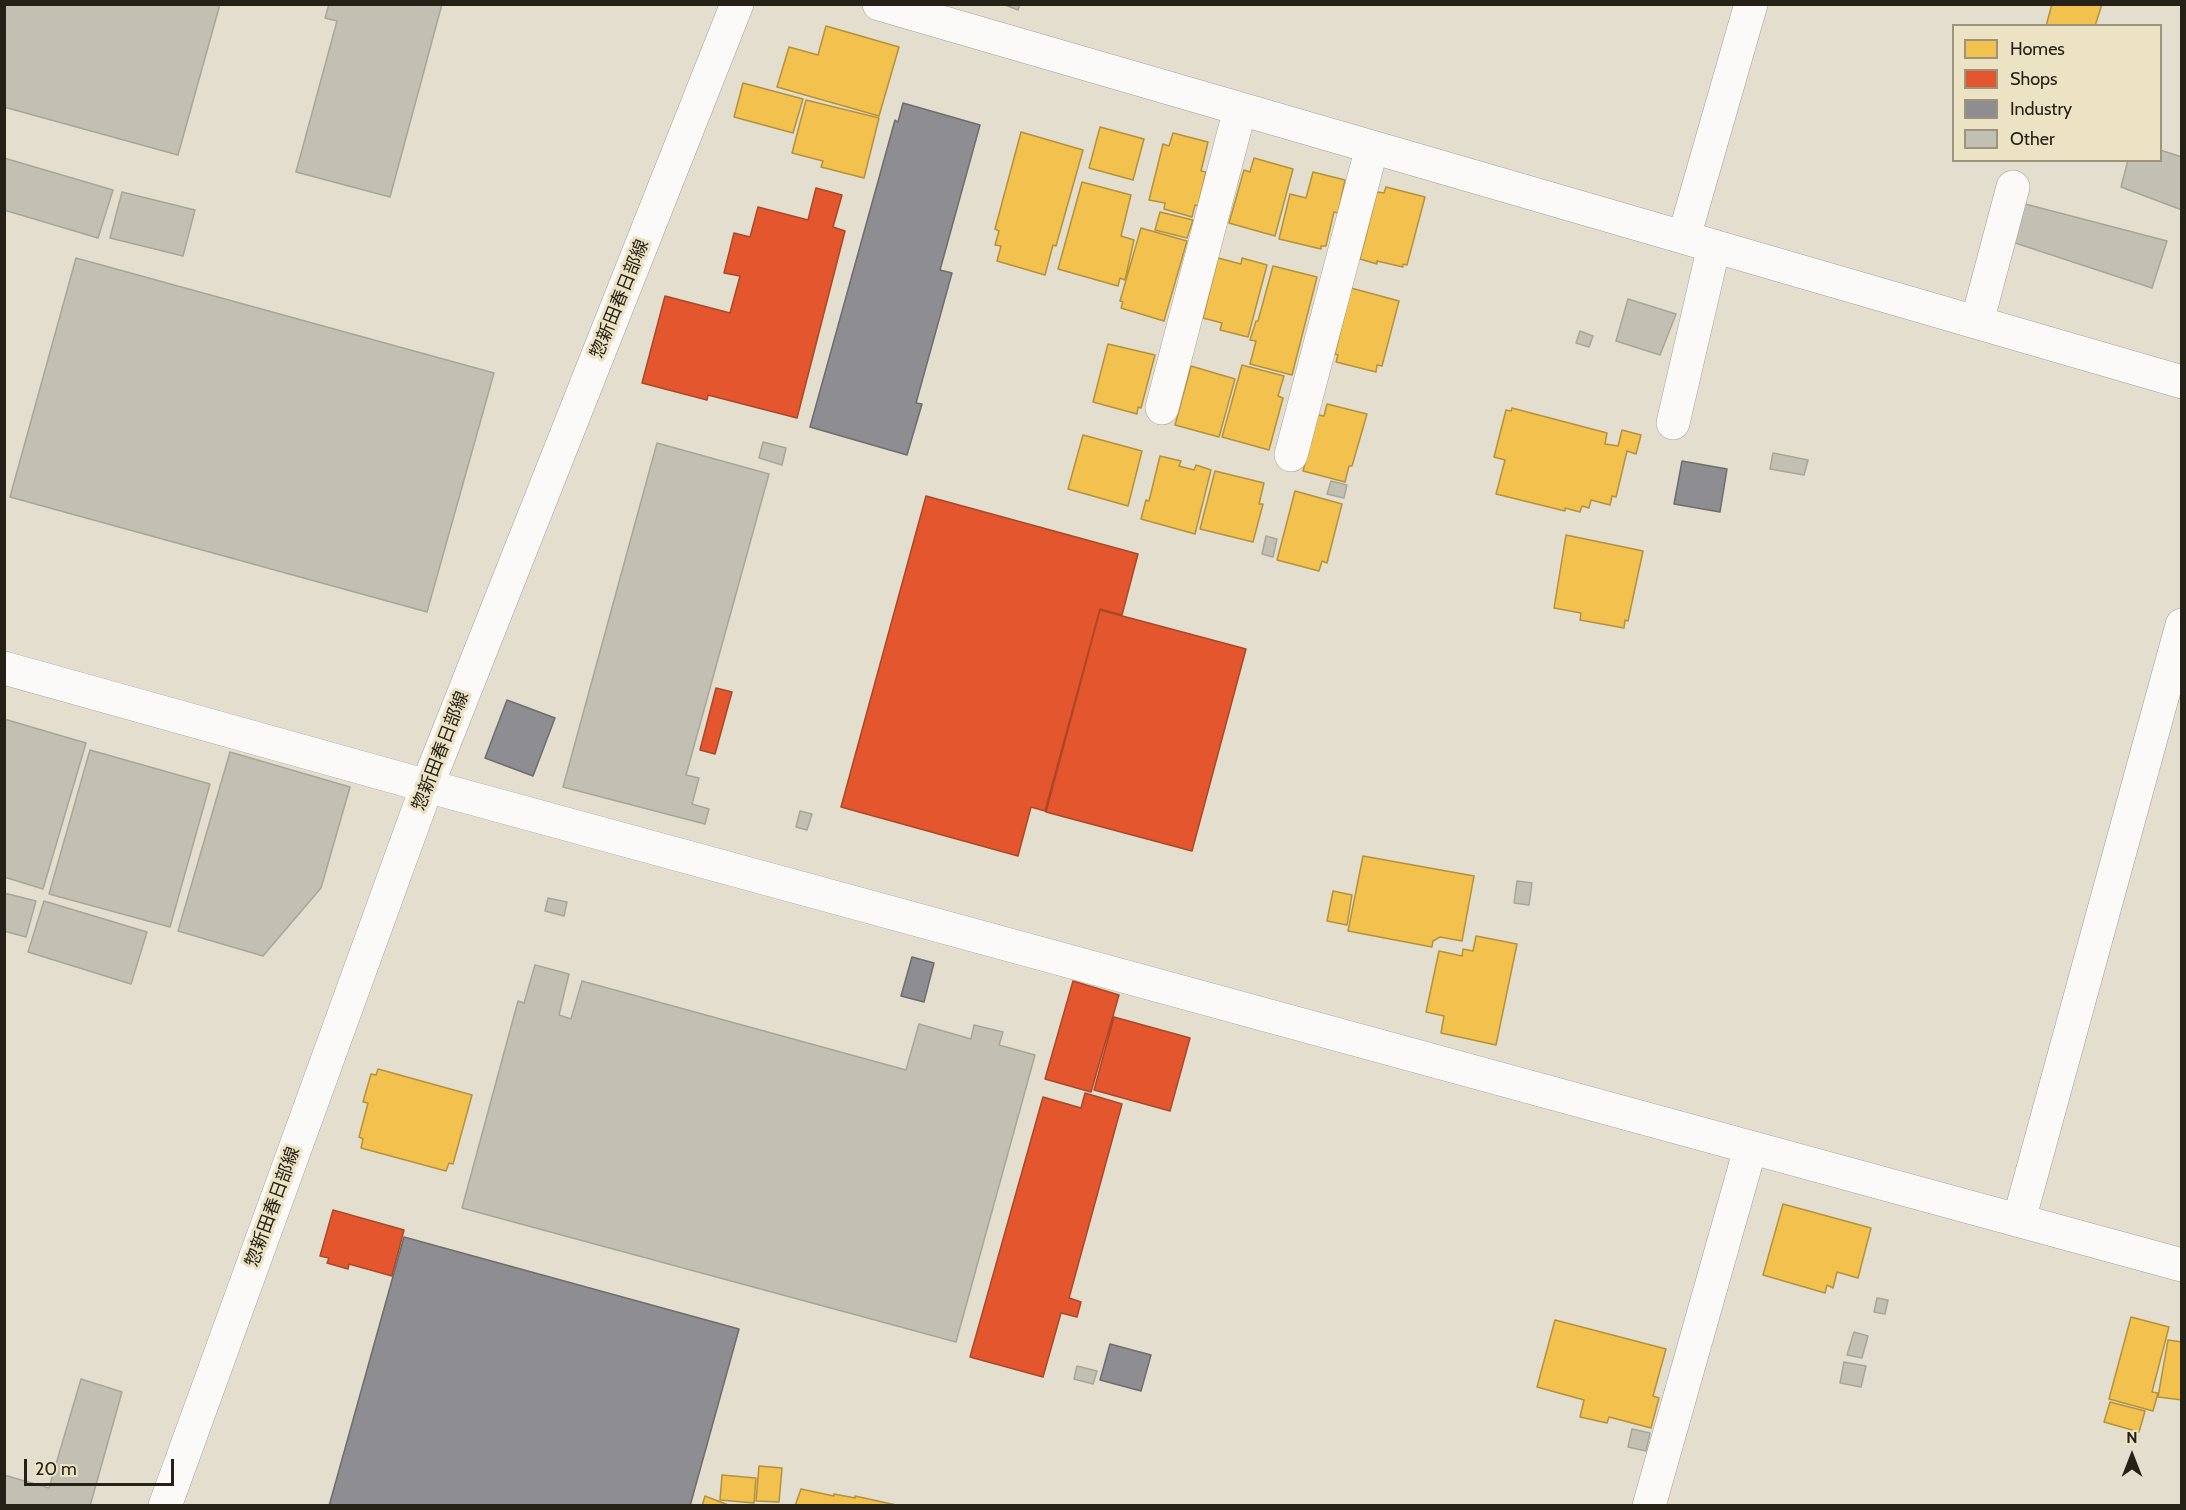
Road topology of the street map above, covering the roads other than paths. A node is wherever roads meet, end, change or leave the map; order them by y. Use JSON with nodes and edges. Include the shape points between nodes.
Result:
{"nodes":[{"id":1,"x":737,"y":4,"type":"edge"},
{"id":2,"x":879,"y":4,"type":"edge"},
{"id":3,"x":1751,"y":4,"type":"edge"},
{"id":4,"x":1240,"y":109,"type":"junction"},
{"id":5,"x":1372,"y":147,"type":"junction"},
{"id":6,"x":2013,"y":187,"type":"dead end"},
{"id":7,"x":1699,"y":242,"type":"junction"},
{"id":8,"x":1977,"y":322,"type":"junction"},
{"id":9,"x":2181,"y":382,"type":"edge"},
{"id":10,"x":1162,"y":408,"type":"dead end"},
{"id":11,"x":1673,"y":423,"type":"dead end"},
{"id":12,"x":1291,"y":454,"type":"dead end"},
{"id":13,"x":2181,"y":625,"type":"edge"},
{"id":14,"x":4,"y":668,"type":"edge"},
{"id":15,"x":427,"y":786,"type":"junction"},
{"id":16,"x":1750,"y":1149,"type":"junction"},
{"id":17,"x":2019,"y":1220,"type":"junction"},
{"id":18,"x":2181,"y":1265,"type":"edge"},
{"id":19,"x":165,"y":1506,"type":"edge"},
{"id":20,"x":1649,"y":1506,"type":"edge"}],
"edges":[{"from":1,"to":15,"type":"street","name":"惣新田春日部線"},
{"from":2,"to":4,"type":"street"},
{"from":3,"to":7,"type":"street"},
{"from":4,"to":5,"type":"street"},
{"from":4,"to":10,"type":"street"},
{"from":5,"to":7,"type":"street"},
{"from":5,"to":12,"type":"street"},
{"from":6,"to":8,"type":"street"},
{"from":7,"to":8,"type":"street"},
{"from":7,"to":11,"type":"street"},
{"from":8,"to":9,"type":"street"},
{"from":13,"to":17,"type":"street"},
{"from":14,"to":15,"type":"street"},
{"from":15,"to":16,"type":"street"},
{"from":15,"to":19,"type":"street","name":"惣新田春日部線"},
{"from":16,"to":17,"type":"street"},
{"from":16,"to":20,"type":"street"},
{"from":17,"to":18,"type":"street"}]}
